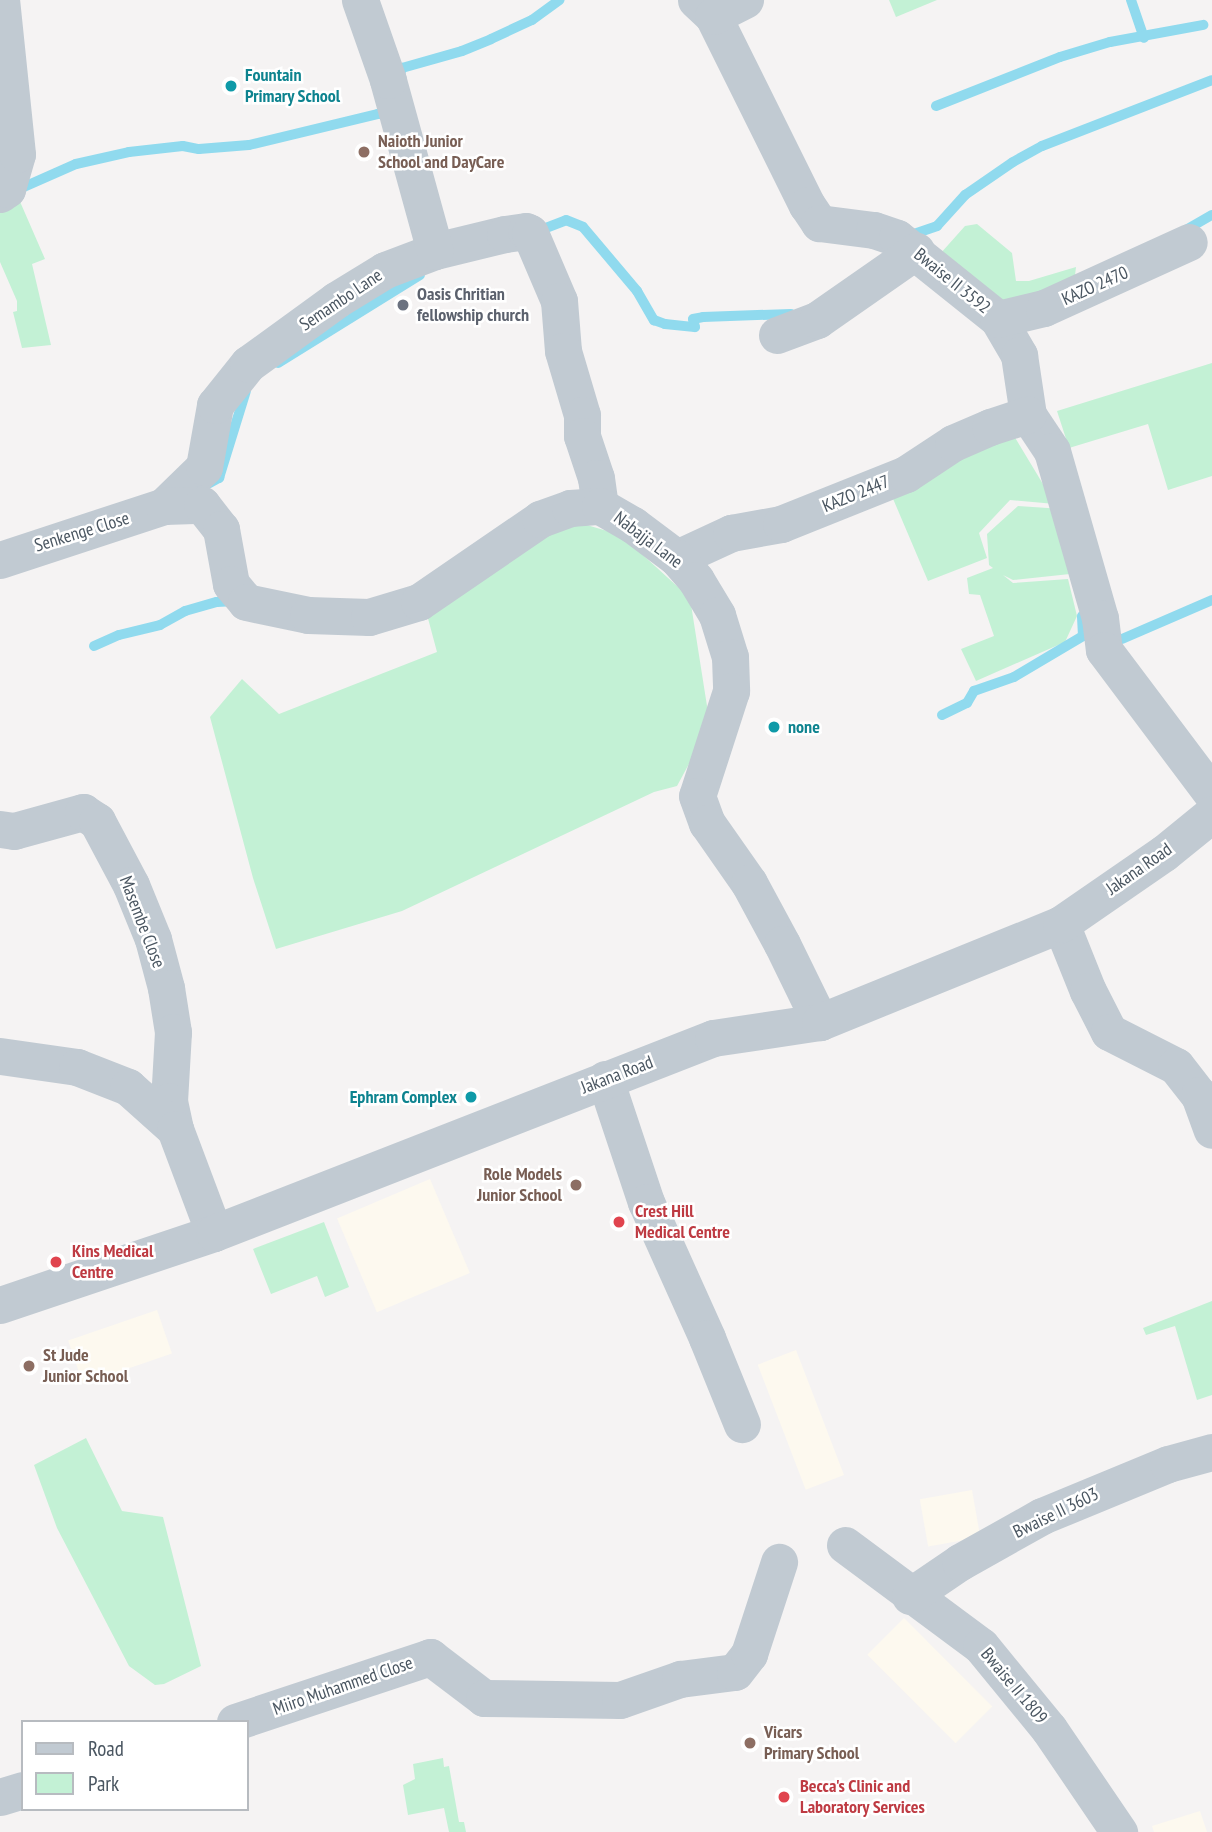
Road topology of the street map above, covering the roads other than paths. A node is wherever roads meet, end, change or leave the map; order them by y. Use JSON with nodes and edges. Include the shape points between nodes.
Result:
{"nodes":[{"id":1,"x":1,"y":0,"type":"edge"},
{"id":2,"x":360,"y":0,"type":"edge"},
{"id":3,"x":745,"y":0,"type":"edge"},
{"id":4,"x":704,"y":8,"type":"edge"},
{"id":5,"x":0,"y":194,"type":"edge"},
{"id":6,"x":1189,"y":242,"type":"dead end"},
{"id":7,"x":435,"y":251,"type":"junction"},
{"id":8,"x":916,"y":251,"type":"junction"},
{"id":9,"x":998,"y":319,"type":"junction"},
{"id":10,"x":777,"y":335,"type":"dead end"},
{"id":11,"x":1028,"y":415,"type":"junction"},
{"id":12,"x":164,"y":506,"type":"junction"},
{"id":13,"x":600,"y":506,"type":"junction"},
{"id":14,"x":677,"y":558,"type":"junction"},
{"id":15,"x":0,"y":560,"type":"edge"},
{"id":16,"x":1212,"y":794,"type":"edge"},
{"id":17,"x":1212,"y":814,"type":"edge"},
{"id":18,"x":0,"y":829,"type":"edge"},
{"id":19,"x":1061,"y":924,"type":"junction"},
{"id":20,"x":820,"y":1022,"type":"junction"},
{"id":21,"x":0,"y":1056,"type":"edge"},
{"id":22,"x":605,"y":1079,"type":"junction"},
{"id":23,"x":175,"y":1129,"type":"junction"},
{"id":24,"x":1212,"y":1130,"type":"edge"},
{"id":25,"x":214,"y":1233,"type":"junction"},
{"id":26,"x":0,"y":1305,"type":"edge"},
{"id":27,"x":742,"y":1424,"type":"dead end"},
{"id":28,"x":1212,"y":1452,"type":"edge"},
{"id":29,"x":845,"y":1545,"type":"dead end"},
{"id":30,"x":779,"y":1562,"type":"dead end"},
{"id":31,"x":911,"y":1596,"type":"junction"},
{"id":32,"x":241,"y":1720,"type":"edge"},
{"id":33,"x":21,"y":1791,"type":"edge"},
{"id":34,"x":0,"y":1797,"type":"edge"},
{"id":35,"x":1119,"y":1832,"type":"edge"}],
"edges":[{"from":1,"to":5,"type":"street","via":[[17,154],[7,189]]},
{"from":2,"to":7,"type":"street","via":[[388,80]]},
{"from":3,"to":4,"type":"street","name":"Bwaise II 3592"},
{"from":4,"to":8,"type":"street","name":"Bwaise II 3592","via":[[819,223],[874,230]]},
{"from":6,"to":9,"type":"street","name":"KAZO 2470","via":[[1044,308]]},
{"from":7,"to":12,"type":"street","name":"Semambo Lane","via":[[385,270],[248,364],[215,405],[204,467]]},
{"from":7,"to":13,"type":"street","name":"Semambo Lane","via":[[505,234],[526,231],[532,237],[559,301],[563,351],[582,415],[582,436]]},
{"from":8,"to":9,"type":"street","name":"Bwaise II 3592"},
{"from":8,"to":10,"type":"street","via":[[817,320]]},
{"from":9,"to":11,"type":"street","name":"Bwaise II 3592","via":[[1019,355]]},
{"from":11,"to":14,"type":"street","name":"KAZO 2447","via":[[953,443],[906,474],[781,524],[732,533]]},
{"from":11,"to":16,"type":"street","name":"Bwaise II 3592","via":[[1052,451],[1100,618],[1104,650]]},
{"from":12,"to":13,"type":"street","name":"Nabajja Lane","via":[[202,505],[220,529],[231,584],[246,602],[307,615],[369,617],[419,602],[540,519],[570,508]]},
{"from":12,"to":15,"type":"street","name":"Senkenge Close"},
{"from":13,"to":14,"type":"street","name":"Nabajja Lane"},
{"from":14,"to":20,"type":"street","name":"Nabajja Lane","via":[[717,615],[730,657],[732,691],[696,796],[708,823],[749,883]]},
{"from":17,"to":19,"type":"street","name":"Jakana Road"},
{"from":18,"to":23,"type":"street","name":"Masembe Close","via":[[15,831],[83,812],[97,821],[131,885],[166,988],[173,1032],[169,1101]]},
{"from":19,"to":20,"type":"street","name":"Jakana Road"},
{"from":19,"to":24,"type":"street","via":[[1109,1032],[1176,1066],[1199,1095]]},
{"from":20,"to":22,"type":"street","name":"Jakana Road","via":[[713,1038]]},
{"from":21,"to":23,"type":"street","via":[[77,1067],[128,1087]]},
{"from":22,"to":25,"type":"street","name":"Jakana Road"},
{"from":22,"to":27,"type":"street","via":[[646,1202]]},
{"from":23,"to":25,"type":"street","name":"Masembe Close"},
{"from":25,"to":26,"type":"street","name":"Jakana Road"},
{"from":28,"to":31,"type":"street","name":"Bwaise II 3603","via":[[1168,1464],[1042,1516]]},
{"from":29,"to":31,"type":"street","name":"Bwaise II 1809"},
{"from":30,"to":32,"type":"street","name":"Miiro Muhammed Close","via":[[748,1654],[735,1671],[680,1679],[620,1700],[484,1698],[430,1657]]},
{"from":31,"to":35,"type":"street","name":"Bwaise II 1809","via":[[981,1646],[1049,1729]]},
{"from":33,"to":34,"type":"street"}]}
